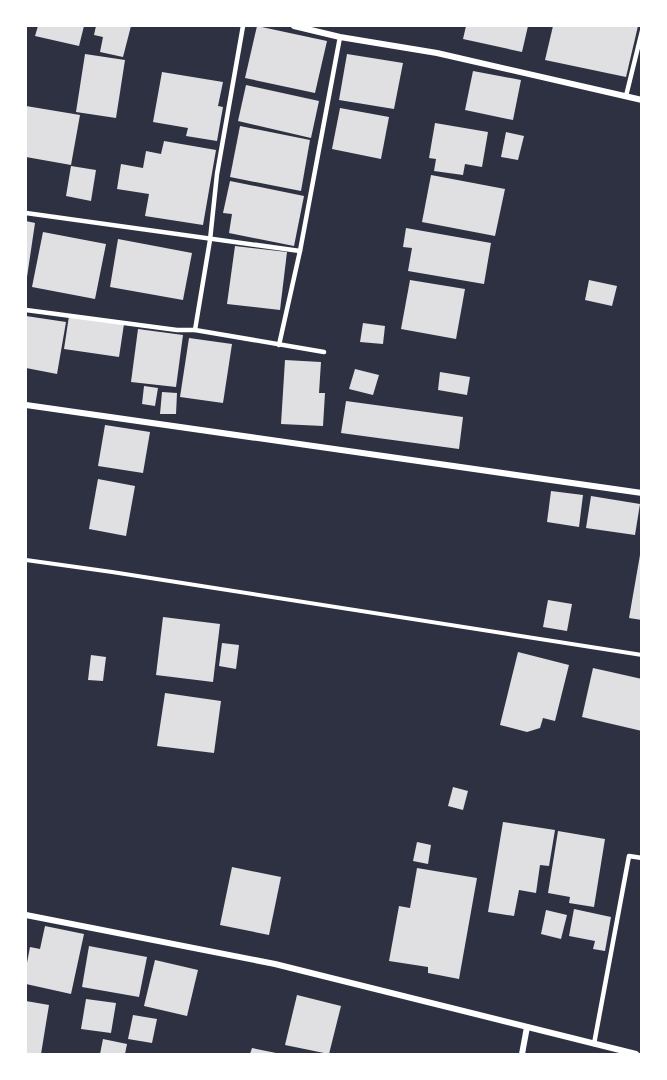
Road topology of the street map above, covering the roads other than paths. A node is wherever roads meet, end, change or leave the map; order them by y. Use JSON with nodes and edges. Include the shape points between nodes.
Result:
{"nodes":[{"id":1,"x":243,"y":26,"type":"edge"},
{"id":2,"x":294,"y":26,"type":"edge"},
{"id":3,"x":642,"y":31,"type":"edge"},
{"id":4,"x":340,"y":37,"type":"junction"},
{"id":5,"x":626,"y":96,"type":"junction"},
{"id":6,"x":642,"y":100,"type":"edge"},
{"id":7,"x":26,"y":213,"type":"edge"},
{"id":8,"x":210,"y":240,"type":"junction"},
{"id":9,"x":300,"y":251,"type":"junction"},
{"id":10,"x":26,"y":310,"type":"edge"},
{"id":11,"x":195,"y":330,"type":"junction"},
{"id":12,"x":279,"y":345,"type":"junction"},
{"id":13,"x":324,"y":352,"type":"dead end"},
{"id":14,"x":26,"y":405,"type":"edge"},
{"id":15,"x":642,"y":493,"type":"edge"},
{"id":16,"x":642,"y":858,"type":"edge"},
{"id":17,"x":26,"y":915,"type":"edge"},
{"id":18,"x":527,"y":1028,"type":"junction"},
{"id":19,"x":594,"y":1044,"type":"junction"},
{"id":20,"x":522,"y":1054,"type":"edge"},
{"id":21,"x":636,"y":1054,"type":"edge"}],
"edges":[{"from":1,"to":8,"type":"lane","via":[[217,174]]},
{"from":2,"to":4,"type":"street"},
{"from":3,"to":5,"type":"lane"},
{"from":4,"to":5,"type":"street","via":[[436,53]]},
{"from":4,"to":9,"type":"lane"},
{"from":5,"to":6,"type":"street"},
{"from":7,"to":8,"type":"lane"},
{"from":8,"to":9,"type":"lane"},
{"from":8,"to":11,"type":"lane"},
{"from":9,"to":12,"type":"lane"},
{"from":10,"to":11,"type":"lane"},
{"from":11,"to":12,"type":"lane"},
{"from":12,"to":13,"type":"lane"},
{"from":14,"to":15,"type":"street"},
{"from":16,"to":19,"type":"lane","via":[[629,856]]},
{"from":17,"to":18,"type":"street","via":[[275,964]]},
{"from":18,"to":19,"type":"street"},
{"from":18,"to":20,"type":"street"},
{"from":19,"to":21,"type":"street"}]}
